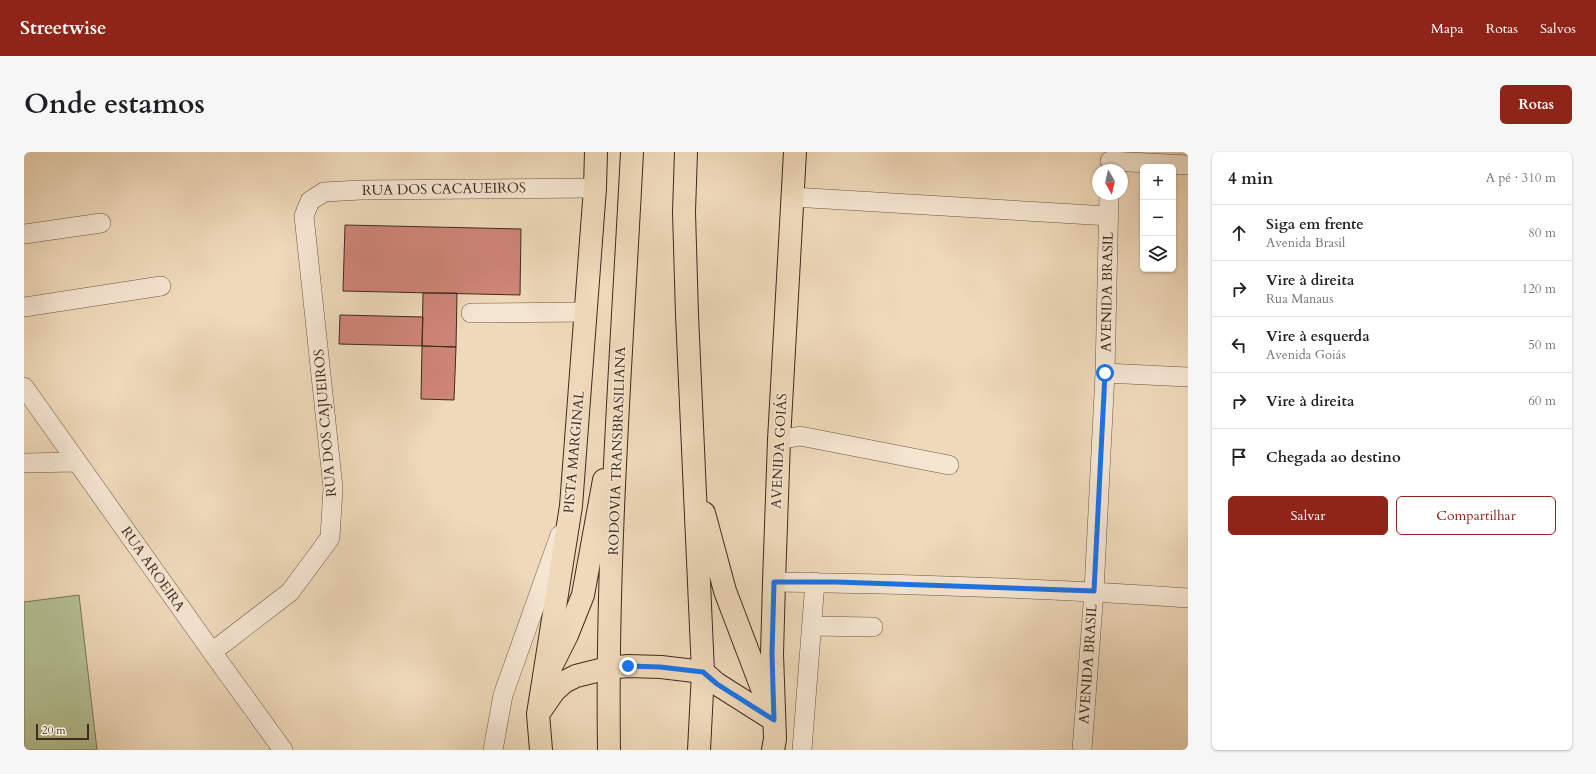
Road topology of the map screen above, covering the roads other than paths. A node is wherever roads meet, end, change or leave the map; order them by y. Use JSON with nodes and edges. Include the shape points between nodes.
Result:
{"nodes":[{"id":1,"x":596,"y":152,"type":"edge"},
{"id":2,"x":632,"y":152,"type":"edge"},
{"id":3,"x":686,"y":152,"type":"edge"},
{"id":4,"x":700,"y":152,"type":"edge"},
{"id":5,"x":795,"y":152,"type":"edge"},
{"id":6,"x":1110,"y":161,"type":"edge"},
{"id":7,"x":1188,"y":165,"type":"edge"},
{"id":8,"x":595,"y":188,"type":"junction"},
{"id":9,"x":793,"y":197,"type":"junction"},
{"id":10,"x":1109,"y":200,"type":"edge"},
{"id":11,"x":684,"y":212,"type":"junction"},
{"id":12,"x":304,"y":216,"type":"joint"},
{"id":13,"x":1109,"y":216,"type":"junction"},
{"id":14,"x":101,"y":223,"type":"dead end"},
{"id":15,"x":24,"y":234,"type":"edge"},
{"id":16,"x":161,"y":286,"type":"dead end"},
{"id":17,"x":24,"y":307,"type":"edge"},
{"id":18,"x":586,"y":312,"type":"junction"},
{"id":19,"x":471,"y":313,"type":"dead end"},
{"id":20,"x":1105,"y":373,"type":"junction"},
{"id":21,"x":1188,"y":377,"type":"edge"},
{"id":22,"x":24,"y":387,"type":"edge"},
{"id":23,"x":618,"y":404,"type":"junction"},
{"id":24,"x":779,"y":440,"type":"junction"},
{"id":25,"x":77,"y":462,"type":"junction"},
{"id":26,"x":24,"y":463,"type":"edge"},
{"id":27,"x":949,"y":465,"type":"dead end"},
{"id":28,"x":693,"y":470,"type":"junction"},
{"id":29,"x":571,"y":506,"type":"junction"},
{"id":30,"x":774,"y":582,"type":"junction"},
{"id":31,"x":815,"y":582,"type":"junction"},
{"id":32,"x":1094,"y":591,"type":"junction"},
{"id":33,"x":1188,"y":598,"type":"edge"},
{"id":34,"x":812,"y":626,"type":"junction"},
{"id":35,"x":873,"y":627,"type":"dead end"},
{"id":36,"x":212,"y":652,"type":"junction"},
{"id":37,"x":608,"y":668,"type":"junction"},
{"id":38,"x":703,"y":672,"type":"junction"},
{"id":39,"x":545,"y":679,"type":"junction"},
{"id":40,"x":538,"y":714,"type":"junction"},
{"id":41,"x":774,"y":720,"type":"junction"},
{"id":42,"x":283,"y":750,"type":"edge"},
{"id":43,"x":493,"y":750,"type":"edge"},
{"id":44,"x":541,"y":750,"type":"edge"},
{"id":45,"x":609,"y":750,"type":"edge"},
{"id":46,"x":699,"y":750,"type":"edge"},
{"id":47,"x":773,"y":750,"type":"edge"},
{"id":48,"x":802,"y":750,"type":"edge"},
{"id":49,"x":1082,"y":750,"type":"edge"}],
"edges":[{"from":1,"to":8,"type":"main road","name":"PISTA MARGINAL"},
{"from":2,"to":23,"type":"main road","name":"RODOVIA TRANSBRASILIANA"},
{"from":3,"to":11,"type":"main road"},
{"from":4,"to":11,"type":"main road","via":[[699,174]]},
{"from":5,"to":9,"type":"main road","name":"AVENIDA GOIÁS"},
{"from":6,"to":7,"type":"street"},
{"from":8,"to":12,"type":"street","name":"RUA DOS CACAUEIROS","via":[[324,192],[310,201]]},
{"from":8,"to":18,"type":"main road","name":"PISTA MARGINAL"},
{"from":9,"to":13,"type":"street"},
{"from":9,"to":24,"type":"main road","name":"AVENIDA GOIÁS"},
{"from":10,"to":13,"type":"street","name":"AVENIDA BRASIL"},
{"from":11,"to":28,"type":"main road"},
{"from":12,"to":36,"type":"street","name":"RUA DOS CAJUEIROS","via":[[333,488],[330,538],[290,592]]},
{"from":13,"to":20,"type":"street","name":"AVENIDA BRASIL"},
{"from":14,"to":15,"type":"street"},
{"from":16,"to":17,"type":"street"},
{"from":18,"to":19,"type":"street"},
{"from":18,"to":29,"type":"main road","name":"PISTA MARGINAL"},
{"from":20,"to":21,"type":"street"},
{"from":20,"to":32,"type":"street","name":"AVENIDA BRASIL"},
{"from":22,"to":25,"type":"street","name":"RUA AROEIRA"},
{"from":23,"to":37,"type":"main road","name":"RODOVIA TRANSBRASILIANA"},
{"from":23,"to":39,"type":"main road","via":[[582,595],[568,635]]},
{"from":24,"to":27,"type":"street","via":[[800,436]]},
{"from":24,"to":30,"type":"main road","name":"AVENIDA GOIÁS"},
{"from":25,"to":26,"type":"street"},
{"from":25,"to":36,"type":"street","name":"RUA AROEIRA"},
{"from":28,"to":38,"type":"main road"},
{"from":28,"to":41,"type":"main road","via":[[725,591]]},
{"from":29,"to":39,"type":"main road","name":"PISTA MARGINAL"},
{"from":29,"to":43,"type":"street","via":[[503,695]]},
{"from":30,"to":31,"type":"street"},
{"from":30,"to":41,"type":"main road","name":"AVENIDA GOIÁS"},
{"from":31,"to":32,"type":"street"},
{"from":31,"to":34,"type":"street"},
{"from":32,"to":33,"type":"street"},
{"from":32,"to":49,"type":"street","name":"AVENIDA BRASIL"},
{"from":34,"to":35,"type":"street"},
{"from":34,"to":48,"type":"street"},
{"from":36,"to":42,"type":"street","name":"RUA AROEIRA"},
{"from":37,"to":38,"type":"main road","via":[[641,666]]},
{"from":37,"to":40,"type":"main road","via":[[576,676],[564,682],[554,691]]},
{"from":37,"to":45,"type":"main road","name":"RODOVIA TRANSBRASILIANA"},
{"from":38,"to":41,"type":"main road","via":[[717,684]]},
{"from":38,"to":46,"type":"main road"},
{"from":39,"to":40,"type":"main road","name":"PISTA MARGINAL"},
{"from":40,"to":44,"type":"main road","name":"PISTA MARGINAL"},
{"from":41,"to":47,"type":"main road","name":"AVENIDA GOIÁS"}]}
